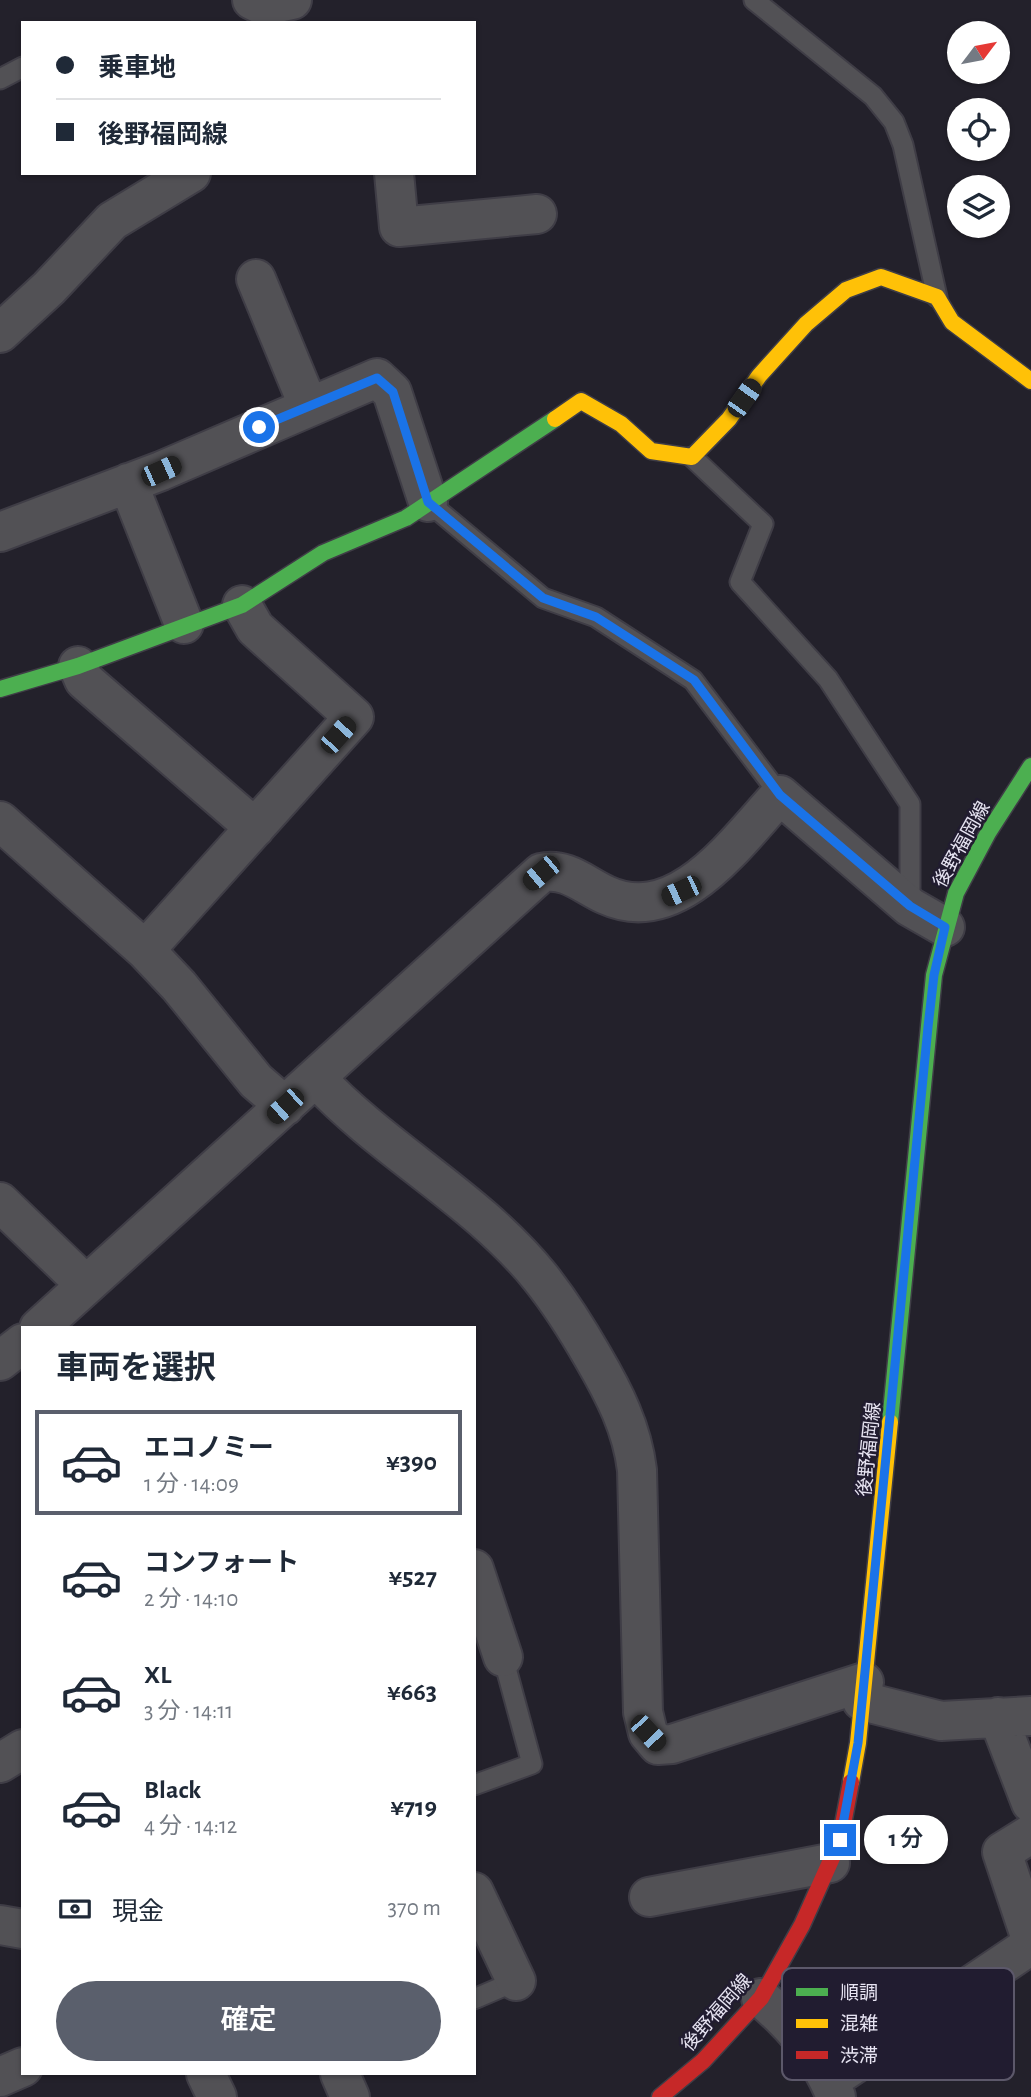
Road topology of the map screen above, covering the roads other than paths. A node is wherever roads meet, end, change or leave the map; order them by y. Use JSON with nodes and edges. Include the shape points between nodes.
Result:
{"nodes":[{"id":1,"x":252,"y":0,"type":"edge"},
{"id":2,"x":754,"y":0,"type":"edge"},
{"id":3,"x":296,"y":7,"type":"edge"},
{"id":4,"x":21,"y":68,"type":"edge"},
{"id":5,"x":0,"y":79,"type":"edge"},
{"id":6,"x":188,"y":175,"type":"edge"},
{"id":7,"x":394,"y":175,"type":"edge"},
{"id":8,"x":537,"y":214,"type":"dead end"},
{"id":9,"x":256,"y":279,"type":"dead end"},
{"id":10,"x":937,"y":297,"type":"junction"},
{"id":11,"x":0,"y":333,"type":"edge"},
{"id":12,"x":1031,"y":382,"type":"edge"},
{"id":13,"x":308,"y":405,"type":"junction"},
{"id":14,"x":692,"y":457,"type":"junction"},
{"id":15,"x":128,"y":483,"type":"junction"},
{"id":16,"x":428,"y":502,"type":"junction"},
{"id":17,"x":0,"y":532,"type":"edge"},
{"id":18,"x":242,"y":604,"type":"junction"},
{"id":19,"x":184,"y":624,"type":"junction"},
{"id":20,"x":78,"y":666,"type":"junction"},
{"id":21,"x":0,"y":689,"type":"edge"},
{"id":22,"x":1031,"y":766,"type":"edge"},
{"id":23,"x":780,"y":795,"type":"junction"},
{"id":24,"x":0,"y":821,"type":"edge"},
{"id":25,"x":255,"y":828,"type":"junction"},
{"id":26,"x":910,"y":906,"type":"junction"},
{"id":27,"x":945,"y":927,"type":"junction"},
{"id":28,"x":145,"y":950,"type":"junction"},
{"id":29,"x":317,"y":1079,"type":"junction"},
{"id":30,"x":285,"y":1106,"type":"junction"},
{"id":31,"x":0,"y":1202,"type":"edge"},
{"id":32,"x":85,"y":1284,"type":"junction"},
{"id":33,"x":41,"y":1326,"type":"edge"},
{"id":34,"x":21,"y":1345,"type":"edge"},
{"id":35,"x":0,"y":1361,"type":"edge"},
{"id":36,"x":476,"y":1575,"type":"edge"},
{"id":37,"x":503,"y":1657,"type":"joint"},
{"id":38,"x":863,"y":1691,"type":"junction"},
{"id":39,"x":1014,"y":1716,"type":"edge"},
{"id":40,"x":21,"y":1750,"type":"edge"},
{"id":41,"x":0,"y":1763,"type":"edge"},
{"id":42,"x":476,"y":1784,"type":"edge"},
{"id":43,"x":1031,"y":1803,"type":"edge"},
{"id":44,"x":1031,"y":1833,"type":"edge"},
{"id":45,"x":830,"y":1863,"type":"junction"},
{"id":46,"x":476,"y":1896,"type":"edge"},
{"id":47,"x":649,"y":1897,"type":"dead end"},
{"id":48,"x":0,"y":1925,"type":"edge"},
{"id":49,"x":21,"y":1929,"type":"edge"},
{"id":50,"x":1031,"y":1938,"type":"edge"},
{"id":51,"x":1031,"y":1945,"type":"edge"},
{"id":52,"x":999,"y":1968,"type":"edge"},
{"id":53,"x":516,"y":1981,"type":"joint"},
{"id":54,"x":476,"y":1998,"type":"edge"},
{"id":55,"x":761,"y":1998,"type":"junction"},
{"id":56,"x":782,"y":2016,"type":"edge"},
{"id":57,"x":21,"y":2068,"type":"edge"},
{"id":58,"x":206,"y":2075,"type":"edge"},
{"id":59,"x":340,"y":2075,"type":"edge"},
{"id":60,"x":0,"y":2077,"type":"edge"},
{"id":61,"x":217,"y":2097,"type":"edge"},
{"id":62,"x":350,"y":2097,"type":"edge"},
{"id":63,"x":660,"y":2097,"type":"edge"}],
"edges":[{"from":1,"to":3,"type":"street","via":[[264,6]]},
{"from":2,"to":10,"type":"lane","via":[[873,96],[894,122]]},
{"from":4,"to":5,"type":"lane"},
{"from":6,"to":11,"type":"street","via":[[112,221]]},
{"from":7,"to":8,"type":"street","via":[[399,227]]},
{"from":9,"to":13,"type":"street"},
{"from":10,"to":12,"type":"main road","via":[[952,322]]},
{"from":10,"to":14,"type":"main road","via":[[881,277],[846,290],[806,324]]},
{"from":13,"to":15,"type":"street"},
{"from":13,"to":16,"type":"street","via":[[377,378],[393,392]]},
{"from":14,"to":16,"type":"main road","via":[[651,451],[621,424],[581,401]]},
{"from":14,"to":26,"type":"lane","via":[[763,524],[740,582],[828,679],[910,804]]},
{"from":15,"to":17,"type":"street"},
{"from":15,"to":19,"type":"street"},
{"from":16,"to":18,"type":"main road","via":[[407,518],[323,552]]},
{"from":16,"to":23,"type":"lane","via":[[543,598],[596,617],[694,680]]},
{"from":18,"to":19,"type":"main road"},
{"from":18,"to":25,"type":"street","via":[[256,628],[354,717]]},
{"from":19,"to":20,"type":"main road"},
{"from":20,"to":21,"type":"main road"},
{"from":20,"to":25,"type":"street","via":[[84,680]]},
{"from":22,"to":27,"type":"main road","name":"後野福岡線","via":[[988,833],[956,893]]},
{"from":23,"to":26,"type":"street"},
{"from":23,"to":29,"type":"street","via":[[709,869],[663,899],[642,904],[620,901],[556,870],[541,873]]},
{"from":24,"to":28,"type":"street"},
{"from":25,"to":28,"type":"street"},
{"from":26,"to":27,"type":"street"},
{"from":27,"to":38,"type":"main road","name":"後野福岡線","via":[[932,989]]},
{"from":28,"to":30,"type":"street","via":[[256,1081]]},
{"from":29,"to":30,"type":"street"},
{"from":29,"to":38,"type":"street","via":[[351,1115],[498,1235],[539,1275],[613,1394],[633,1442],[637,1470],[643,1712],[648,1733],[658,1745]]},
{"from":30,"to":32,"type":"street"},
{"from":31,"to":32,"type":"street"},
{"from":32,"to":33,"type":"street"},
{"from":34,"to":35,"type":"street"},
{"from":36,"to":37,"type":"street"},
{"from":37,"to":42,"type":"lane","via":[[532,1764]]},
{"from":38,"to":39,"type":"street","via":[[941,1721]]},
{"from":38,"to":45,"type":"main road","name":"後野福岡線","via":[[840,1840]]},
{"from":39,"to":43,"type":"street"},
{"from":40,"to":41,"type":"street"},
{"from":44,"to":50,"type":"street","via":[[1002,1852]]},
{"from":45,"to":47,"type":"street"},
{"from":45,"to":55,"type":"main road","name":"後野福岡線"},
{"from":46,"to":53,"type":"street"},
{"from":48,"to":49,"type":"street"},
{"from":51,"to":52,"type":"street"},
{"from":53,"to":54,"type":"lane"},
{"from":55,"to":56,"type":"street"},
{"from":55,"to":63,"type":"main road","name":"後野福岡線","via":[[703,2061]]},
{"from":57,"to":60,"type":"street"},
{"from":58,"to":61,"type":"street"},
{"from":59,"to":62,"type":"street"}]}
